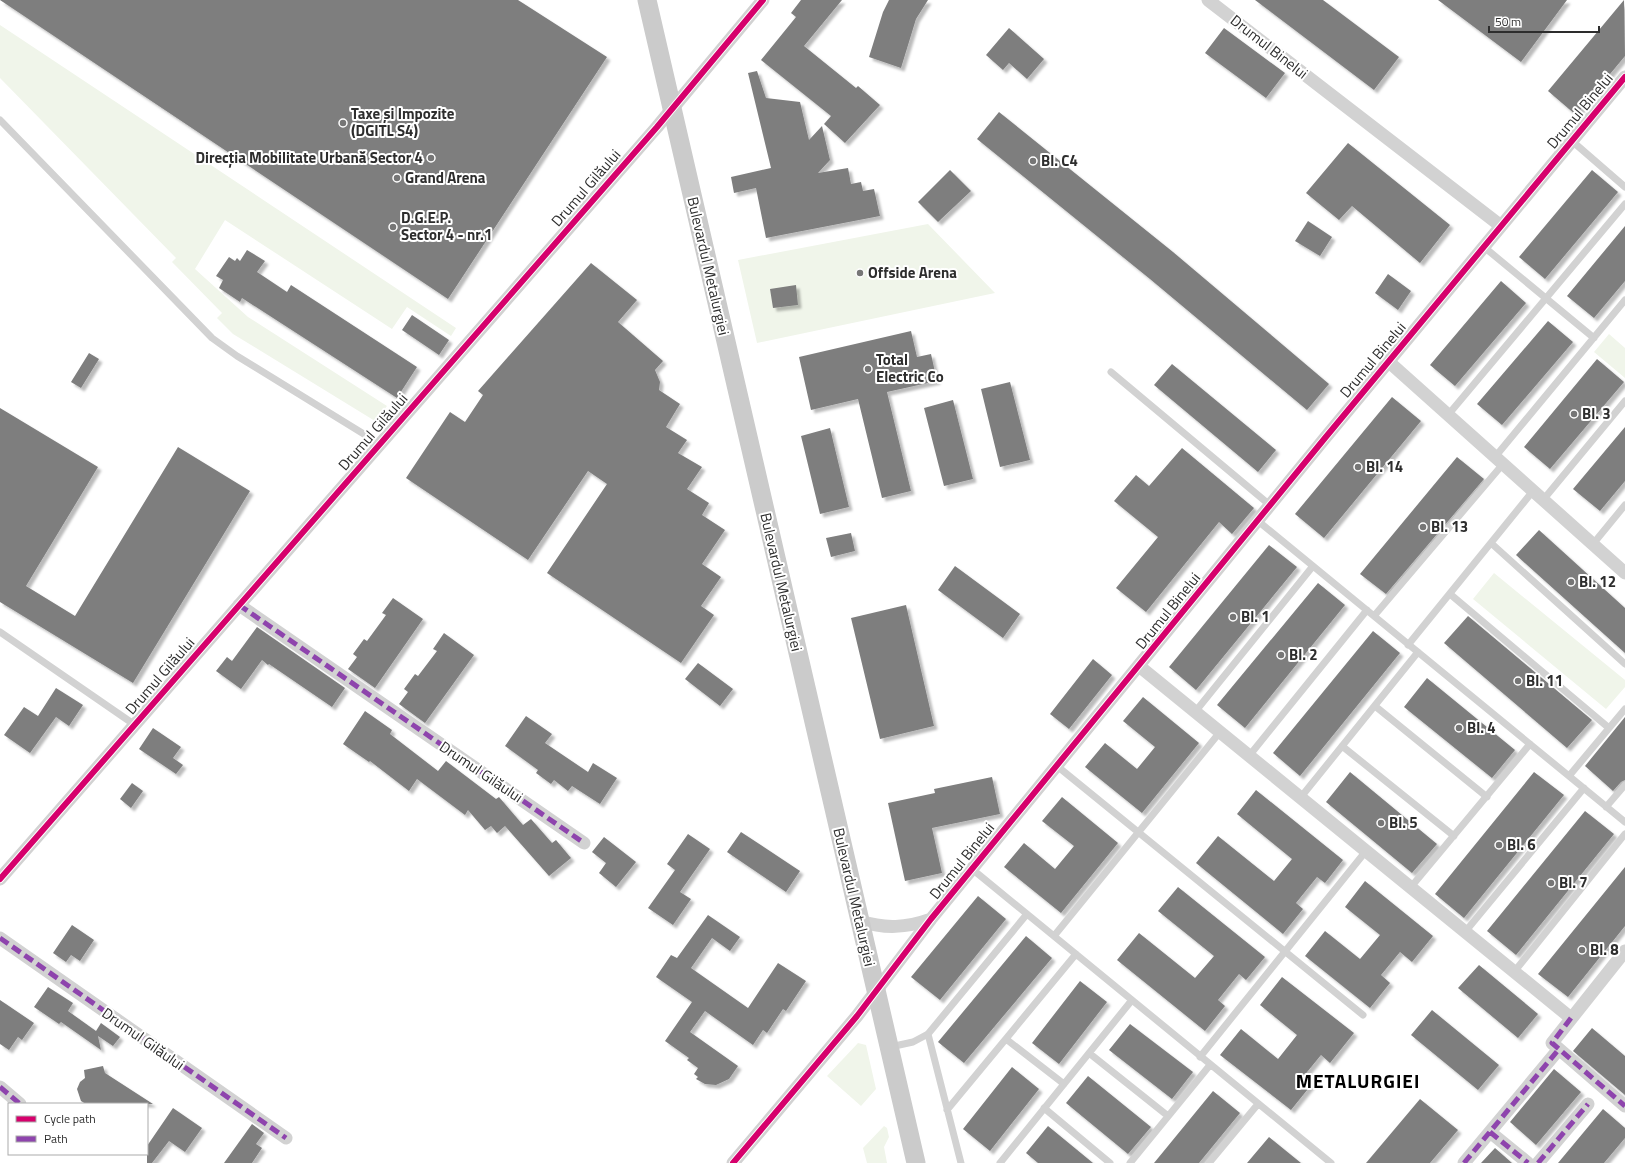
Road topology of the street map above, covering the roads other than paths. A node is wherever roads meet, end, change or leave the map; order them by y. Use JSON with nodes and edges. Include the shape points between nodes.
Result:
{"nodes":[{"id":1,"x":647,"y":0,"type":"edge"},
{"id":2,"x":763,"y":0,"type":"edge"},
{"id":3,"x":1208,"y":0,"type":"edge"},
{"id":4,"x":1625,"y":77,"type":"edge"},
{"id":5,"x":672,"y":110,"type":"junction"},
{"id":6,"x":0,"y":120,"type":"edge"},
{"id":7,"x":1572,"y":141,"type":"junction"},
{"id":8,"x":1625,"y":187,"type":"edge"},
{"id":9,"x":1625,"y":204,"type":"edge"},
{"id":10,"x":1502,"y":226,"type":"junction"},
{"id":11,"x":1484,"y":247,"type":"junction"},
{"id":12,"x":1546,"y":298,"type":"junction"},
{"id":13,"x":1625,"y":300,"type":"edge"},
{"id":14,"x":1594,"y":338,"type":"junction"},
{"id":15,"x":1389,"y":362,"type":"junction"},
{"id":16,"x":1111,"y":372,"type":"dead end"},
{"id":17,"x":1625,"y":401,"type":"edge"},
{"id":18,"x":1448,"y":415,"type":"junction"},
{"id":19,"x":380,"y":444,"type":"junction"},
{"id":20,"x":1499,"y":460,"type":"junction"},
{"id":21,"x":1533,"y":491,"type":"junction"},
{"id":22,"x":1543,"y":500,"type":"junction"},
{"id":23,"x":1625,"y":505,"type":"edge"},
{"id":24,"x":1271,"y":506,"type":"junction"},
{"id":25,"x":1258,"y":521,"type":"junction"},
{"id":26,"x":1491,"y":543,"type":"junction"},
{"id":27,"x":1593,"y":544,"type":"junction"},
{"id":28,"x":1313,"y":566,"type":"junction"},
{"id":29,"x":1625,"y":573,"type":"edge"},
{"id":30,"x":1450,"y":594,"type":"junction"},
{"id":31,"x":239,"y":605,"type":"junction"},
{"id":32,"x":1367,"y":610,"type":"junction"},
{"id":33,"x":1374,"y":616,"type":"junction"},
{"id":34,"x":0,"y":632,"type":"edge"},
{"id":35,"x":1408,"y":645,"type":"junction"},
{"id":36,"x":1418,"y":652,"type":"junction"},
{"id":37,"x":1625,"y":664,"type":"edge"},
{"id":38,"x":1139,"y":666,"type":"junction"},
{"id":39,"x":1375,"y":706,"type":"junction"},
{"id":40,"x":1625,"y":709,"type":"edge"},
{"id":41,"x":1195,"y":712,"type":"junction"},
{"id":42,"x":135,"y":725,"type":"junction"},
{"id":43,"x":1609,"y":728,"type":"junction"},
{"id":44,"x":1220,"y":732,"type":"junction"},
{"id":45,"x":1530,"y":744,"type":"junction"},
{"id":46,"x":1342,"y":746,"type":"junction"},
{"id":47,"x":1249,"y":756,"type":"junction"},
{"id":48,"x":1057,"y":766,"type":"junction"},
{"id":49,"x":1569,"y":776,"type":"junction"},
{"id":50,"x":1625,"y":785,"type":"edge"},
{"id":51,"x":1584,"y":788,"type":"junction"},
{"id":52,"x":1300,"y":797,"type":"junction"},
{"id":53,"x":1487,"y":797,"type":"junction"},
{"id":54,"x":1606,"y":807,"type":"junction"},
{"id":55,"x":1625,"y":822,"type":"edge"},
{"id":56,"x":1138,"y":832,"type":"junction"},
{"id":57,"x":1625,"y":834,"type":"edge"},
{"id":58,"x":1454,"y":836,"type":"junction"},
{"id":59,"x":584,"y":843,"type":"dead end"},
{"id":60,"x":1366,"y":851,"type":"junction"},
{"id":61,"x":972,"y":869,"type":"junction"},
{"id":62,"x":0,"y":879,"type":"edge"},
{"id":63,"x":1411,"y":888,"type":"junction"},
{"id":64,"x":1026,"y":914,"type":"junction"},
{"id":65,"x":931,"y":919,"type":"junction"},
{"id":66,"x":860,"y":921,"type":"junction"},
{"id":67,"x":1465,"y":932,"type":"junction"},
{"id":68,"x":1054,"y":936,"type":"junction"},
{"id":69,"x":0,"y":938,"type":"edge"},
{"id":70,"x":1625,"y":951,"type":"edge"},
{"id":71,"x":1285,"y":952,"type":"junction"},
{"id":72,"x":1076,"y":954,"type":"junction"},
{"id":73,"x":1514,"y":972,"type":"junction"},
{"id":74,"x":876,"y":992,"type":"junction"},
{"id":75,"x":1132,"y":1000,"type":"junction"},
{"id":76,"x":1363,"y":1015,"type":"dead end"},
{"id":77,"x":1571,"y":1018,"type":"junction"},
{"id":78,"x":928,"y":1034,"type":"junction"},
{"id":79,"x":1006,"y":1039,"type":"junction"},
{"id":80,"x":889,"y":1047,"type":"junction"},
{"id":81,"x":1559,"y":1049,"type":"junction"},
{"id":82,"x":1089,"y":1053,"type":"junction"},
{"id":83,"x":1200,"y":1057,"type":"junction"},
{"id":84,"x":1210,"y":1065,"type":"junction"},
{"id":85,"x":1064,"y":1084,"type":"junction"},
{"id":86,"x":0,"y":1087,"type":"edge"},
{"id":87,"x":19,"y":1103,"type":"edge"},
{"id":88,"x":1258,"y":1104,"type":"junction"},
{"id":89,"x":1588,"y":1104,"type":"dead end"},
{"id":90,"x":1625,"y":1106,"type":"edge"},
{"id":91,"x":1044,"y":1108,"type":"junction"},
{"id":92,"x":947,"y":1110,"type":"junction"},
{"id":93,"x":1168,"y":1116,"type":"junction"},
{"id":94,"x":1490,"y":1132,"type":"junction"},
{"id":95,"x":286,"y":1138,"type":"dead end"},
{"id":96,"x":1002,"y":1160,"type":"edge"},
{"id":97,"x":733,"y":1163,"type":"edge"},
{"id":98,"x":916,"y":1163,"type":"edge"},
{"id":99,"x":961,"y":1163,"type":"edge"},
{"id":100,"x":1010,"y":1163,"type":"edge"},
{"id":101,"x":1110,"y":1163,"type":"edge"},
{"id":102,"x":1130,"y":1163,"type":"edge"},
{"id":103,"x":1209,"y":1163,"type":"edge"},
{"id":104,"x":1331,"y":1163,"type":"edge"},
{"id":105,"x":1464,"y":1163,"type":"edge"},
{"id":106,"x":1528,"y":1163,"type":"edge"},
{"id":107,"x":1538,"y":1163,"type":"edge"}],
"edges":[{"from":1,"to":5,"type":"main road","name":"Bulevardul Metalurgiei"},
{"from":2,"to":5,"type":"street","name":"Drumul Gilăului"},
{"from":3,"to":10,"type":"street","name":"Drumul Binelui"},
{"from":4,"to":7,"type":"street","name":"Drumul Binelui"},
{"from":5,"to":19,"type":"street","name":"Drumul Gilăului"},
{"from":5,"to":66,"type":"main road","name":"Bulevardul Metalurgiei"},
{"from":6,"to":19,"type":"lane","via":[[212,338]]},
{"from":7,"to":8,"type":"lane"},
{"from":7,"to":10,"type":"street","name":"Drumul Binelui"},
{"from":9,"to":12,"type":"lane"},
{"from":10,"to":11,"type":"street","name":"Drumul Binelui"},
{"from":11,"to":12,"type":"lane"},
{"from":11,"to":15,"type":"street","name":"Drumul Binelui"},
{"from":12,"to":14,"type":"lane"},
{"from":12,"to":18,"type":"lane"},
{"from":13,"to":14,"type":"lane"},
{"from":14,"to":20,"type":"lane"},
{"from":15,"to":18,"type":"street"},
{"from":15,"to":24,"type":"street","name":"Drumul Binelui"},
{"from":16,"to":24,"type":"lane"},
{"from":17,"to":22,"type":"lane"},
{"from":18,"to":20,"type":"street"},
{"from":19,"to":31,"type":"street","name":"Drumul Gilăului"},
{"from":20,"to":21,"type":"street"},
{"from":20,"to":33,"type":"lane"},
{"from":21,"to":22,"type":"street"},
{"from":21,"to":26,"type":"lane"},
{"from":22,"to":27,"type":"street"},
{"from":23,"to":27,"type":"lane"},
{"from":24,"to":25,"type":"street","name":"Drumul Binelui"},
{"from":25,"to":28,"type":"lane"},
{"from":25,"to":38,"type":"street","name":"Drumul Binelui"},
{"from":26,"to":30,"type":"lane"},
{"from":26,"to":37,"type":"lane"},
{"from":27,"to":29,"type":"street"},
{"from":28,"to":32,"type":"lane"},
{"from":28,"to":41,"type":"lane"},
{"from":30,"to":35,"type":"lane"},
{"from":30,"to":43,"type":"lane"},
{"from":31,"to":42,"type":"street","name":"Drumul Gilăului"},
{"from":31,"to":59,"type":"street","name":"Drumul Gilăului"},
{"from":32,"to":33,"type":"lane"},
{"from":32,"to":47,"type":"lane"},
{"from":33,"to":35,"type":"lane"},
{"from":34,"to":42,"type":"lane"},
{"from":35,"to":36,"type":"lane"},
{"from":36,"to":39,"type":"lane"},
{"from":36,"to":45,"type":"lane"},
{"from":38,"to":41,"type":"street"},
{"from":38,"to":48,"type":"street","name":"Drumul Binelui"},
{"from":39,"to":46,"type":"lane"},
{"from":39,"to":53,"type":"lane"},
{"from":40,"to":43,"type":"lane"},
{"from":41,"to":44,"type":"street"},
{"from":42,"to":62,"type":"street","name":"Drumul Gilăului"},
{"from":43,"to":49,"type":"lane"},
{"from":44,"to":47,"type":"street"},
{"from":44,"to":56,"type":"lane"},
{"from":45,"to":49,"type":"lane"},
{"from":45,"to":53,"type":"lane"},
{"from":46,"to":52,"type":"lane"},
{"from":46,"to":58,"type":"lane"},
{"from":47,"to":52,"type":"street"},
{"from":48,"to":56,"type":"lane"},
{"from":48,"to":61,"type":"street","name":"Drumul Binelui"},
{"from":49,"to":51,"type":"lane"},
{"from":50,"to":54,"type":"lane"},
{"from":51,"to":54,"type":"lane"},
{"from":51,"to":67,"type":"lane"},
{"from":52,"to":60,"type":"street"},
{"from":53,"to":58,"type":"lane"},
{"from":54,"to":55,"type":"lane"},
{"from":56,"to":68,"type":"lane"},
{"from":56,"to":71,"type":"lane"},
{"from":57,"to":73,"type":"lane"},
{"from":58,"to":63,"type":"lane"},
{"from":60,"to":63,"type":"street"},
{"from":60,"to":71,"type":"lane"},
{"from":61,"to":64,"type":"lane"},
{"from":61,"to":65,"type":"street","name":"Drumul Binelui"},
{"from":63,"to":67,"type":"street"},
{"from":64,"to":68,"type":"lane"},
{"from":64,"to":78,"type":"lane"},
{"from":65,"to":66,"type":"street","via":[[894,927],[876,926]]},
{"from":65,"to":74,"type":"street","name":"Drumul Binelui"},
{"from":66,"to":74,"type":"main road","name":"Bulevardul Metalurgiei"},
{"from":67,"to":73,"type":"street"},
{"from":68,"to":72,"type":"lane"},
{"from":69,"to":95,"type":"street","name":"Drumul Gilăului"},
{"from":70,"to":77,"type":"street"},
{"from":71,"to":76,"type":"lane"},
{"from":71,"to":83,"type":"lane"},
{"from":72,"to":75,"type":"lane"},
{"from":72,"to":79,"type":"lane"},
{"from":73,"to":77,"type":"street"},
{"from":74,"to":80,"type":"main road","name":"Bulevardul Metalurgiei"},
{"from":74,"to":97,"type":"street","name":"Drumul Binelui"},
{"from":75,"to":82,"type":"lane"},
{"from":75,"to":83,"type":"lane"},
{"from":77,"to":81,"type":"street","via":[[1552,1043]]},
{"from":78,"to":80,"type":"lane","via":[[913,1042]]},
{"from":78,"to":92,"type":"lane"},
{"from":79,"to":85,"type":"lane"},
{"from":79,"to":92,"type":"lane"},
{"from":80,"to":98,"type":"main road","name":"Bulevardul Metalurgiei"},
{"from":81,"to":90,"type":"street"},
{"from":81,"to":94,"type":"street"},
{"from":82,"to":85,"type":"lane"},
{"from":82,"to":93,"type":"lane"},
{"from":83,"to":84,"type":"lane"},
{"from":84,"to":88,"type":"lane"},
{"from":84,"to":93,"type":"lane"},
{"from":85,"to":91,"type":"lane"},
{"from":86,"to":87,"type":"street"},
{"from":88,"to":103,"type":"lane"},
{"from":88,"to":104,"type":"lane"},
{"from":89,"to":107,"type":"street"},
{"from":91,"to":96,"type":"lane"},
{"from":91,"to":101,"type":"lane"},
{"from":92,"to":99,"type":"lane"},
{"from":93,"to":102,"type":"lane"},
{"from":94,"to":105,"type":"street"},
{"from":94,"to":106,"type":"street"},
{"from":96,"to":100,"type":"lane"}]}
